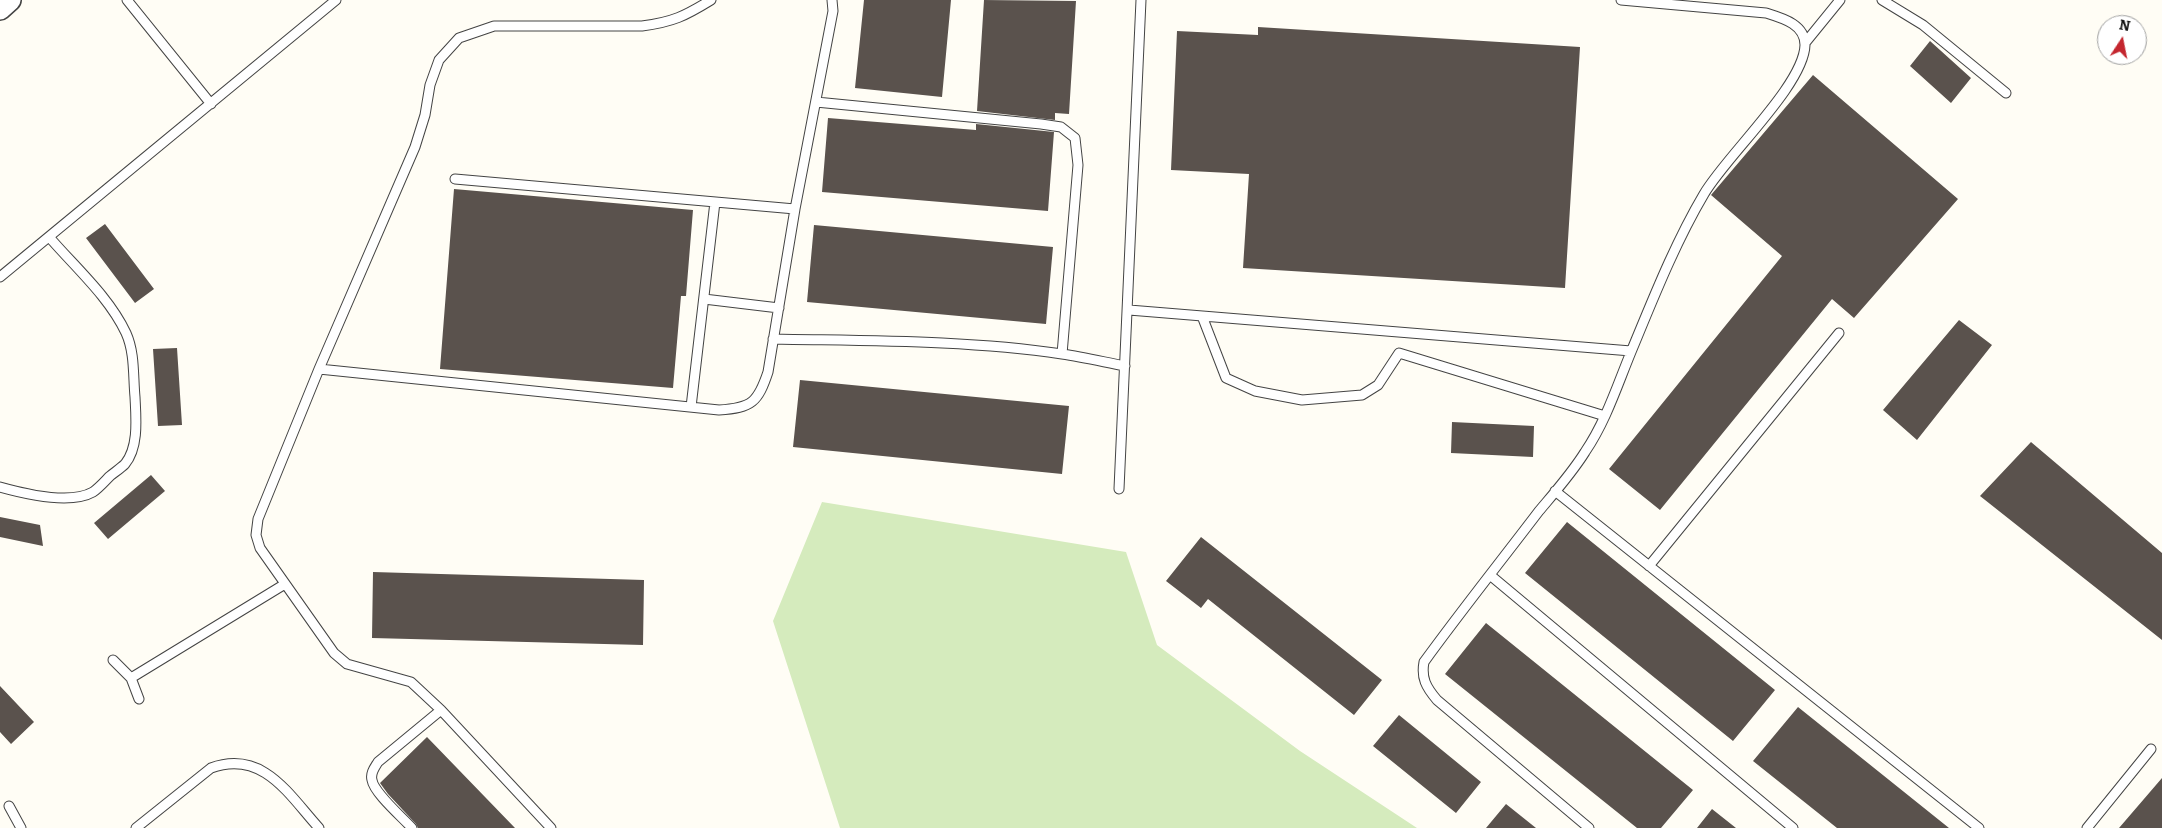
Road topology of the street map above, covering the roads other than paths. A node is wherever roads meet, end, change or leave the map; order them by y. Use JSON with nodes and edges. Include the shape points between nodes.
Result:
{"nodes":[{"id":1,"x":10,"y":0,"type":"edge"},
{"id":2,"x":127,"y":0,"type":"edge"},
{"id":3,"x":336,"y":0,"type":"edge"},
{"id":4,"x":711,"y":0,"type":"edge"},
{"id":5,"x":832,"y":0,"type":"edge"},
{"id":6,"x":1141,"y":0,"type":"edge"},
{"id":7,"x":1621,"y":0,"type":"edge"},
{"id":8,"x":1840,"y":0,"type":"edge"},
{"id":9,"x":1882,"y":0,"type":"edge"},
{"id":10,"x":0,"y":9,"type":"edge"},
{"id":11,"x":1805,"y":44,"type":"junction"},
{"id":12,"x":2006,"y":93,"type":"dead end"},
{"id":13,"x":816,"y":102,"type":"junction"},
{"id":14,"x":211,"y":104,"type":"junction"},
{"id":15,"x":455,"y":179,"type":"dead end"},
{"id":16,"x":715,"y":202,"type":"junction"},
{"id":17,"x":795,"y":209,"type":"junction"},
{"id":18,"x":50,"y":238,"type":"junction"},
{"id":19,"x":0,"y":277,"type":"edge"},
{"id":20,"x":704,"y":299,"type":"junction"},
{"id":21,"x":779,"y":308,"type":"junction"},
{"id":22,"x":1128,"y":310,"type":"junction"},
{"id":23,"x":1202,"y":316,"type":"junction"},
{"id":24,"x":1839,"y":333,"type":"dead end"},
{"id":25,"x":774,"y":339,"type":"junction"},
{"id":26,"x":1632,"y":351,"type":"junction"},
{"id":27,"x":1062,"y":354,"type":"junction"},
{"id":28,"x":1125,"y":366,"type":"junction"},
{"id":29,"x":319,"y":369,"type":"junction"},
{"id":30,"x":691,"y":408,"type":"junction"},
{"id":31,"x":1605,"y":416,"type":"junction"},
{"id":32,"x":0,"y":487,"type":"edge"},
{"id":33,"x":1119,"y":490,"type":"dead end"},
{"id":34,"x":1555,"y":491,"type":"junction"},
{"id":35,"x":1649,"y":566,"type":"junction"},
{"id":36,"x":1490,"y":575,"type":"junction"},
{"id":37,"x":285,"y":584,"type":"junction"},
{"id":38,"x":113,"y":660,"type":"dead end"},
{"id":39,"x":131,"y":678,"type":"junction"},
{"id":40,"x":139,"y":699,"type":"dead end"},
{"id":41,"x":441,"y":710,"type":"junction"},
{"id":42,"x":2151,"y":749,"type":"dead end"},
{"id":43,"x":8,"y":806,"type":"dead end"},
{"id":44,"x":21,"y":828,"type":"edge"},
{"id":45,"x":136,"y":828,"type":"edge"},
{"id":46,"x":319,"y":828,"type":"edge"},
{"id":47,"x":412,"y":828,"type":"edge"},
{"id":48,"x":551,"y":828,"type":"edge"},
{"id":49,"x":1589,"y":828,"type":"edge"},
{"id":50,"x":1793,"y":828,"type":"edge"},
{"id":51,"x":1979,"y":828,"type":"edge"},
{"id":52,"x":2087,"y":828,"type":"edge"}],
"edges":[{"from":1,"to":10,"type":"street"},
{"from":2,"to":14,"type":"lane"},
{"from":3,"to":14,"type":"lane"},
{"from":4,"to":29,"type":"lane","via":[[683,18],[664,24],[494,26],[459,38],[439,60],[415,147]]},
{"from":5,"to":13,"type":"lane","via":[[833,11]]},
{"from":6,"to":22,"type":"lane"},
{"from":7,"to":11,"type":"lane","via":[[1766,13],[1785,18],[1798,28]]},
{"from":8,"to":11,"type":"lane"},
{"from":9,"to":12,"type":"lane","via":[[1923,25]]},
{"from":11,"to":26,"type":"lane","via":[[1800,64],[1781,97],[1727,160],[1704,193]]},
{"from":13,"to":17,"type":"lane"},
{"from":13,"to":27,"type":"lane","via":[[1041,124],[1061,127],[1075,138],[1078,165]]},
{"from":14,"to":18,"type":"lane"},
{"from":15,"to":16,"type":"lane"},
{"from":16,"to":17,"type":"lane"},
{"from":16,"to":20,"type":"lane"},
{"from":17,"to":21,"type":"lane"},
{"from":18,"to":19,"type":"lane"},
{"from":18,"to":32,"type":"lane","via":[[104,300],[127,335],[132,352],[134,440],[125,463],[93,492],[64,499]]},
{"from":20,"to":21,"type":"lane"},
{"from":20,"to":30,"type":"lane"},
{"from":21,"to":25,"type":"lane"},
{"from":22,"to":23,"type":"lane"},
{"from":22,"to":28,"type":"lane"},
{"from":23,"to":26,"type":"lane"},
{"from":23,"to":31,"type":"lane","via":[[1226,378],[1255,391],[1302,400],[1362,395],[1378,385],[1399,353]]},
{"from":24,"to":35,"type":"lane"},
{"from":25,"to":27,"type":"lane","via":[[904,341]]},
{"from":25,"to":30,"type":"lane","via":[[768,372],[754,400],[740,409]]},
{"from":26,"to":31,"type":"lane"},
{"from":27,"to":28,"type":"lane"},
{"from":28,"to":33,"type":"lane"},
{"from":29,"to":30,"type":"lane"},
{"from":29,"to":37,"type":"lane","via":[[258,519],[256,535],[260,548]]},
{"from":31,"to":34,"type":"lane","via":[[1585,452]]},
{"from":34,"to":35,"type":"lane"},
{"from":34,"to":36,"type":"lane"},
{"from":35,"to":51,"type":"lane"},
{"from":36,"to":49,"type":"lane","via":[[1424,662],[1422,673],[1426,687],[1437,700]]},
{"from":36,"to":50,"type":"lane"},
{"from":37,"to":39,"type":"lane"},
{"from":37,"to":41,"type":"lane","via":[[334,654],[347,664],[411,682]]},
{"from":38,"to":39,"type":"lane"},
{"from":39,"to":40,"type":"lane"},
{"from":41,"to":47,"type":"lane","via":[[378,762],[371,778],[375,788]]},
{"from":41,"to":48,"type":"lane"},
{"from":42,"to":52,"type":"lane"},
{"from":43,"to":44,"type":"lane"},
{"from":45,"to":46,"type":"lane","via":[[211,768],[236,762],[270,774]]}]}
